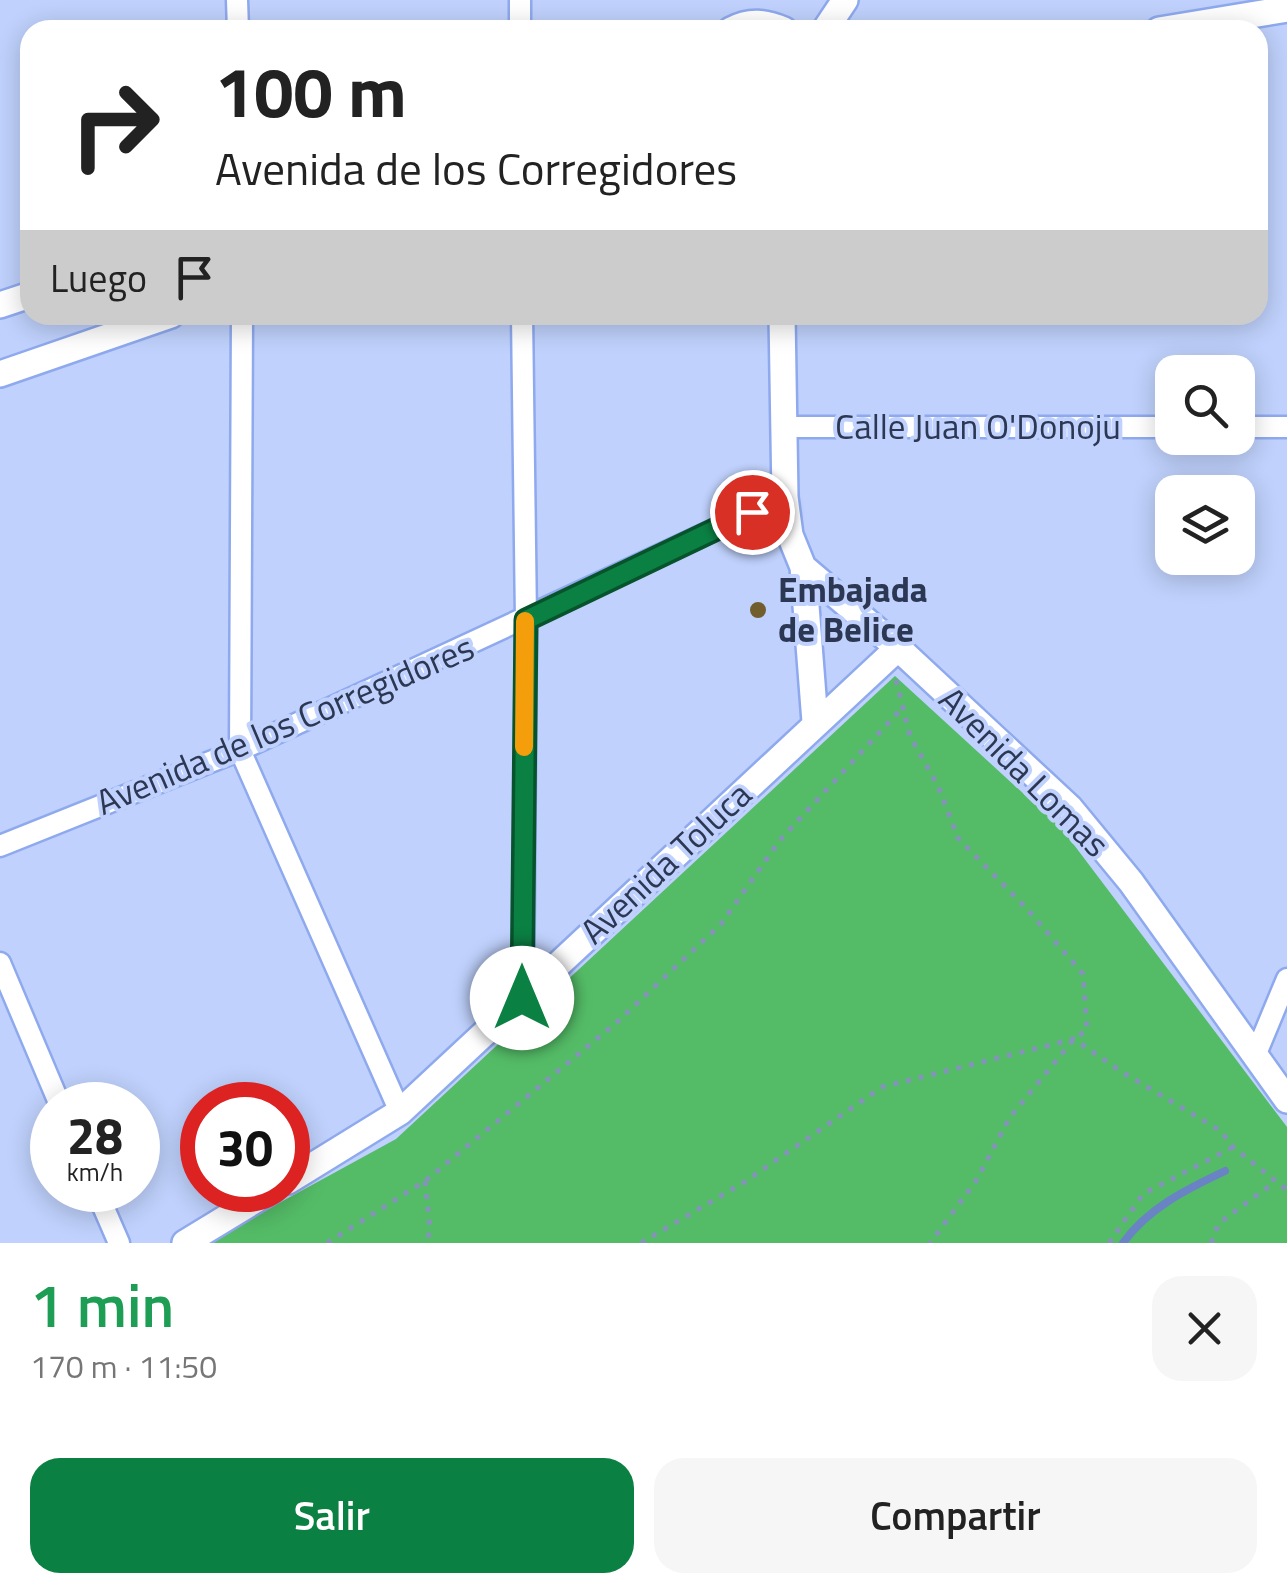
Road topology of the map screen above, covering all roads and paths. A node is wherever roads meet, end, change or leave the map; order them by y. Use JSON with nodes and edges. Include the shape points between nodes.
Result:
{"nodes":[{"id":1,"x":768,"y":0,"type":"edge"},
{"id":2,"x":1287,"y":9,"type":"edge"},
{"id":3,"x":748,"y":20,"type":"edge"},
{"id":4,"x":1220,"y":20,"type":"edge"},
{"id":5,"x":142,"y":325,"type":"edge"},
{"id":6,"x":242,"y":325,"type":"edge"},
{"id":7,"x":522,"y":325,"type":"edge"},
{"id":8,"x":782,"y":325,"type":"edge"},
{"id":9,"x":0,"y":374,"type":"edge"},
{"id":10,"x":783,"y":427,"type":"junction"},
{"id":11,"x":1155,"y":427,"type":"edge"},
{"id":12,"x":1255,"y":427,"type":"edge"},
{"id":13,"x":1287,"y":427,"type":"edge"},
{"id":14,"x":785,"y":497,"type":"junction"},
{"id":15,"x":803,"y":567,"type":"junction"},
{"id":16,"x":526,"y":620,"type":"junction"},
{"id":17,"x":898,"y":648,"type":"junction"},
{"id":18,"x":903,"y":707,"type":"junction"},
{"id":19,"x":815,"y":722,"type":"junction"},
{"id":20,"x":240,"y":750,"type":"junction"},
{"id":21,"x":0,"y":846,"type":"edge"},
{"id":22,"x":0,"y":962,"type":"edge"},
{"id":23,"x":1287,"y":979,"type":"edge"},
{"id":24,"x":522,"y":998,"type":"junction"},
{"id":25,"x":1074,"y":1038,"type":"junction"},
{"id":26,"x":1254,"y":1056,"type":"junction"},
{"id":27,"x":50,"y":1082,"type":"edge"},
{"id":28,"x":1287,"y":1100,"type":"edge"},
{"id":29,"x":400,"y":1112,"type":"junction"},
{"id":30,"x":1233,"y":1147,"type":"junction"},
{"id":31,"x":310,"y":1167,"type":"edge"},
{"id":32,"x":425,"y":1181,"type":"junction"},
{"id":33,"x":1275,"y":1182,"type":"junction"},
{"id":34,"x":1287,"y":1190,"type":"edge"},
{"id":35,"x":105,"y":1212,"type":"edge"},
{"id":36,"x":236,"y":1212,"type":"edge"},
{"id":37,"x":426,"y":1240,"type":"edge"},
{"id":38,"x":118,"y":1243,"type":"edge"},
{"id":39,"x":186,"y":1243,"type":"edge"},
{"id":40,"x":327,"y":1243,"type":"edge"},
{"id":41,"x":641,"y":1243,"type":"edge"},
{"id":42,"x":930,"y":1243,"type":"edge"},
{"id":43,"x":1109,"y":1243,"type":"edge"},
{"id":44,"x":1212,"y":1243,"type":"edge"}],
"edges":[{"from":1,"to":3,"type":"street"},
{"from":2,"to":4,"type":"street"},
{"from":5,"to":9,"type":"street"},
{"from":6,"to":20,"type":"street"},
{"from":7,"to":16,"type":"street"},
{"from":8,"to":10,"type":"street"},
{"from":10,"to":11,"type":"street","name":"Calle Juan O'Donoju"},
{"from":10,"to":14,"type":"street"},
{"from":12,"to":13,"type":"street"},
{"from":14,"to":15,"type":"street"},
{"from":14,"to":16,"type":"street","name":"Avenida de los Corregidores"},
{"from":15,"to":17,"type":"street","name":"Avenida Lomas"},
{"from":15,"to":19,"type":"street"},
{"from":16,"to":20,"type":"street","name":"Avenida de los Corregidores"},
{"from":16,"to":24,"type":"street"},
{"from":17,"to":18,"type":"path","via":[[895,676]]},
{"from":17,"to":19,"type":"street","name":"Avenida Toluca"},
{"from":17,"to":26,"type":"street","name":"Avenida Lomas","via":[[1070,808]]},
{"from":18,"to":25,"type":"path","via":[[958,838],[1083,974],[1086,1030]]},
{"from":18,"to":32,"type":"path","via":[[780,840],[720,924],[616,1023]]},
{"from":19,"to":24,"type":"street","name":"Avenida Toluca"},
{"from":20,"to":21,"type":"street","name":"Avenida de los Corregidores"},
{"from":20,"to":29,"type":"street"},
{"from":22,"to":27,"type":"street"},
{"from":23,"to":26,"type":"street"},
{"from":24,"to":29,"type":"street","name":"Avenida Toluca"},
{"from":25,"to":30,"type":"path","via":[[1222,1131]]},
{"from":25,"to":41,"type":"path","via":[[882,1087],[746,1181]]},
{"from":25,"to":42,"type":"path","via":[[1010,1117],[976,1181]]},
{"from":26,"to":28,"type":"street","name":"Avenida Lomas"},
{"from":29,"to":31,"type":"street","name":"Avenida Toluca"},
{"from":30,"to":33,"type":"path"},
{"from":30,"to":43,"type":"path","via":[[1143,1194]]},
{"from":32,"to":37,"type":"path"},
{"from":32,"to":40,"type":"path"},
{"from":33,"to":34,"type":"path"},
{"from":33,"to":44,"type":"path","via":[[1219,1223]]},
{"from":35,"to":38,"type":"street"},
{"from":36,"to":39,"type":"street"}]}
